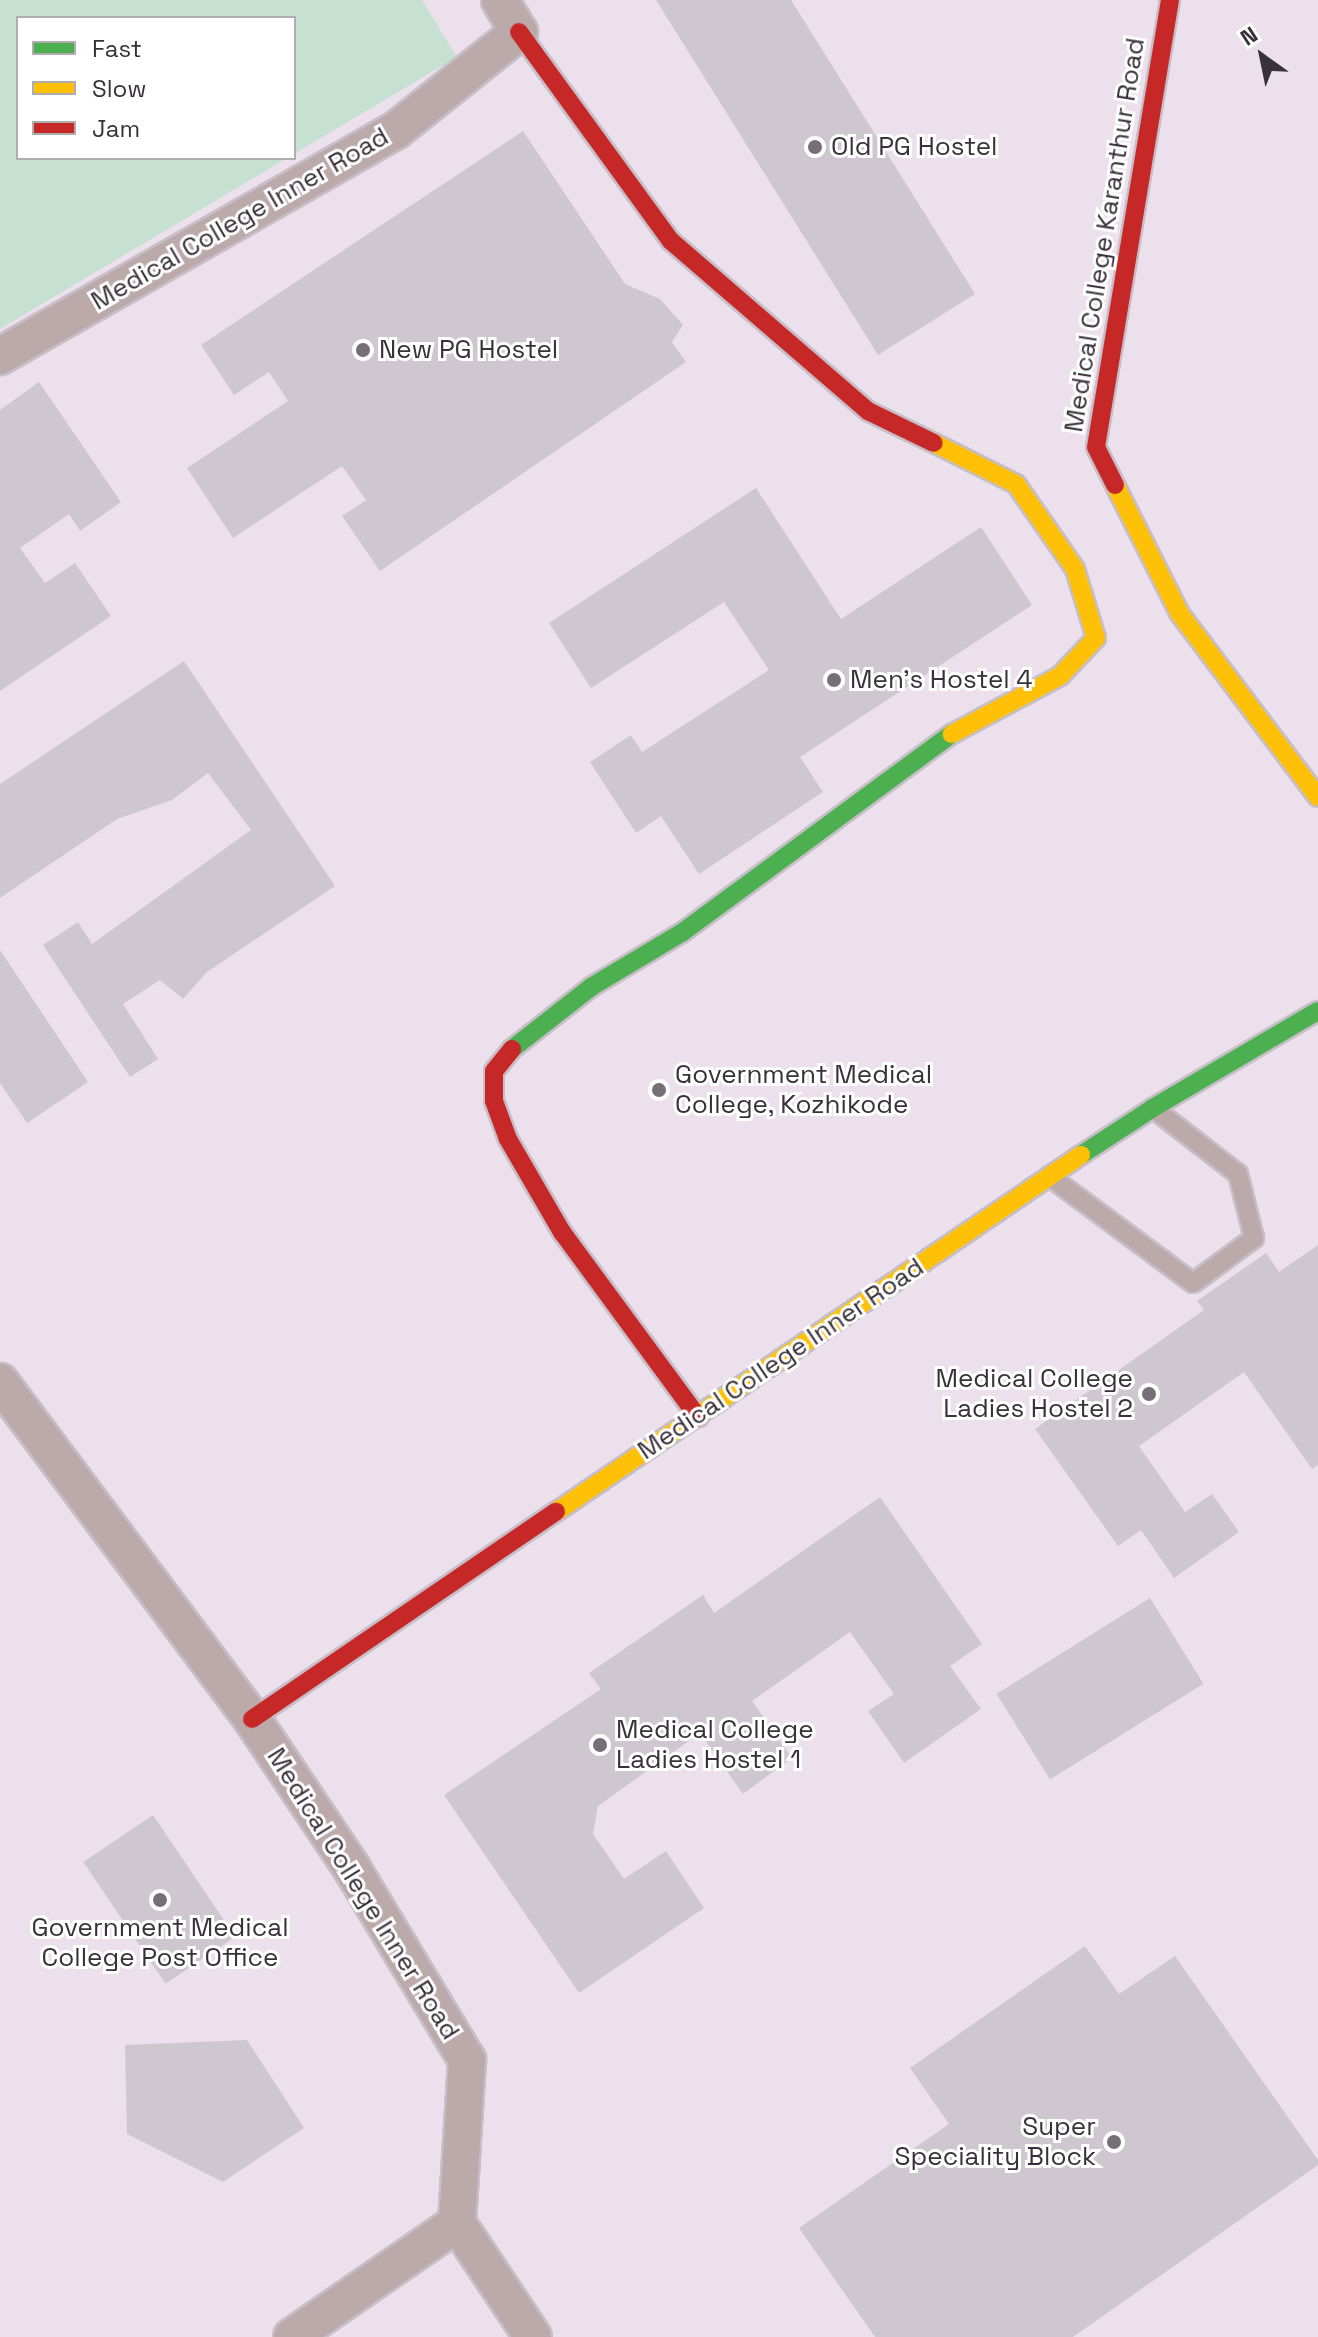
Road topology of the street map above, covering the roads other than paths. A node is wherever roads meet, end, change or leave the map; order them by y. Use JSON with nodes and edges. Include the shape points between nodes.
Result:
{"nodes":[{"id":1,"x":500,"y":0,"type":"edge"},
{"id":2,"x":1170,"y":0,"type":"edge"},
{"id":3,"x":519,"y":32,"type":"junction"},
{"id":4,"x":0,"y":356,"type":"edge"},
{"id":5,"x":1318,"y":797,"type":"edge"},
{"id":6,"x":1318,"y":1011,"type":"edge"},
{"id":7,"x":1153,"y":1108,"type":"junction"},
{"id":8,"x":1049,"y":1176,"type":"junction"},
{"id":9,"x":6,"y":1406,"type":"edge"},
{"id":10,"x":698,"y":1417,"type":"junction"},
{"id":11,"x":252,"y":1719,"type":"junction"},
{"id":12,"x":457,"y":2223,"type":"junction"},
{"id":13,"x":292,"y":2337,"type":"edge"},
{"id":14,"x":533,"y":2337,"type":"edge"}],
"edges":[{"from":1,"to":3,"type":"street"},
{"from":2,"to":5,"type":"street","name":"Medical College Karanthur Road","via":[[1096,447],[1180,614]]},
{"from":3,"to":4,"type":"street","name":"Medical College Inner Road","via":[[395,131]]},
{"from":3,"to":10,"type":"street","via":[[671,241],[868,411],[1016,484],[1075,569],[1096,638],[1060,676],[942,739],[683,932],[591,987],[516,1044],[494,1071],[494,1101],[508,1139],[562,1232]]},
{"from":6,"to":7,"type":"street","name":"Medical College Inner Road"},
{"from":7,"to":8,"type":"street","name":"Medical College Inner Road"},
{"from":7,"to":8,"type":"lane","via":[[1238,1174],[1254,1238],[1193,1283]]},
{"from":8,"to":10,"type":"street","name":"Medical College Inner Road"},
{"from":9,"to":11,"type":"street","name":"Medical College Inner Road"},
{"from":10,"to":11,"type":"street","name":"Medical College Inner Road"},
{"from":11,"to":12,"type":"street","name":"Medical College Inner Road","via":[[351,1867],[467,2060]]},
{"from":12,"to":13,"type":"street"},
{"from":12,"to":14,"type":"street"}]}
